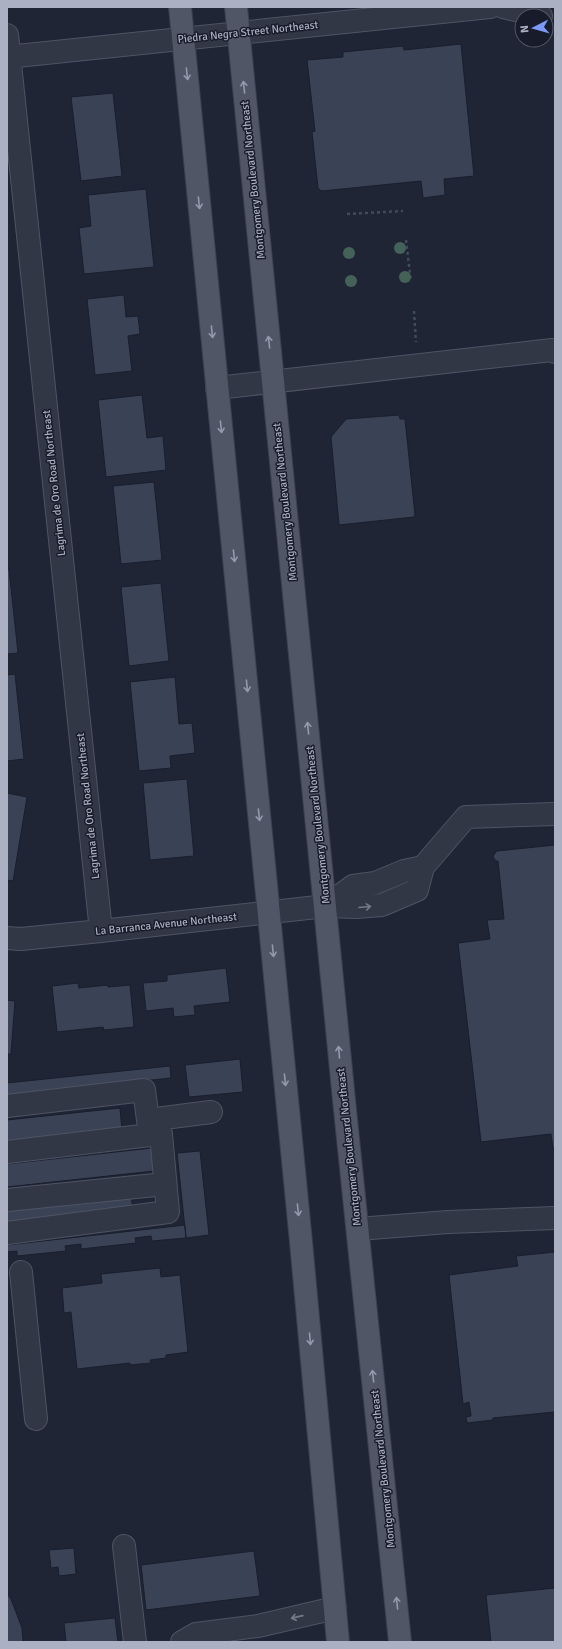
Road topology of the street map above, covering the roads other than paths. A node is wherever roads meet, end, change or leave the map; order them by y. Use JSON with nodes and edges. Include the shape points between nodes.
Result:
{"nodes":[{"id":1,"x":180,"y":7,"type":"edge"},
{"id":2,"x":236,"y":7,"type":"edge"},
{"id":3,"x":490,"y":7,"type":"edge"},
{"id":4,"x":503,"y":7,"type":"edge"},
{"id":5,"x":514,"y":10,"type":"edge"},
{"id":6,"x":238,"y":33,"type":"junction"},
{"id":7,"x":7,"y":35,"type":"edge"},
{"id":8,"x":183,"y":39,"type":"junction"},
{"id":9,"x":8,"y":57,"type":"edge"},
{"id":10,"x":555,"y":352,"type":"edge"},
{"id":11,"x":273,"y":381,"type":"junction"},
{"id":12,"x":217,"y":388,"type":"junction"},
{"id":13,"x":555,"y":814,"type":"edge"},
{"id":14,"x":326,"y":906,"type":"junction"},
{"id":15,"x":269,"y":912,"type":"junction"},
{"id":16,"x":101,"y":931,"type":"junction"},
{"id":17,"x":7,"y":938,"type":"edge"},
{"id":18,"x":7,"y":1106,"type":"edge"},
{"id":19,"x":211,"y":1112,"type":"dead end"},
{"id":20,"x":149,"y":1128,"type":"junction"},
{"id":21,"x":7,"y":1152,"type":"edge"},
{"id":22,"x":165,"y":1184,"type":"junction"},
{"id":23,"x":7,"y":1200,"type":"edge"},
{"id":24,"x":555,"y":1218,"type":"edge"},
{"id":25,"x":358,"y":1229,"type":"junction"},
{"id":26,"x":7,"y":1233,"type":"edge"},
{"id":27,"x":21,"y":1272,"type":"dead end"},
{"id":28,"x":36,"y":1419,"type":"dead end"},
{"id":29,"x":124,"y":1546,"type":"dead end"},
{"id":30,"x":335,"y":1608,"type":"junction"},
{"id":31,"x":135,"y":1642,"type":"edge"},
{"id":32,"x":182,"y":1642,"type":"edge"},
{"id":33,"x":338,"y":1642,"type":"edge"},
{"id":34,"x":400,"y":1642,"type":"edge"}],
"edges":[{"from":1,"to":8,"type":"main road"},
{"from":2,"to":6,"type":"main road","name":"Montgomery Boulevard Northeast"},
{"from":3,"to":6,"type":"street","name":"Piedra Negra Street Northeast"},
{"from":4,"to":5,"type":"street"},
{"from":6,"to":8,"type":"street","name":"Piedra Negra Street Northeast"},
{"from":11,"to":6,"type":"main road","name":"Montgomery Boulevard Northeast","one_way":true},
{"from":7,"to":9,"type":"street","name":"Lagrima de Oro Road Northeast"},
{"from":8,"to":9,"type":"street","name":"Piedra Negra Street Northeast"},
{"from":8,"to":12,"type":"main road","one_way":true},
{"from":9,"to":16,"type":"street","name":"Lagrima de Oro Road Northeast"},
{"from":10,"to":11,"type":"street","via":[[552,350]]},
{"from":11,"to":12,"type":"street"},
{"from":14,"to":11,"type":"main road","name":"Montgomery Boulevard Northeast","one_way":true},
{"from":12,"to":15,"type":"main road","one_way":true},
{"from":13,"to":14,"type":"street","name":"La Barranca Avenue Northeast","via":[[466,817],[423,867],[417,890],[382,905]]},
{"from":14,"to":15,"type":"street","name":"La Barranca Avenue Northeast"},
{"from":25,"to":14,"type":"main road","name":"Montgomery Boulevard Northeast","one_way":true},
{"from":15,"to":16,"type":"street","name":"La Barranca Avenue Northeast"},
{"from":15,"to":30,"type":"main road","one_way":true},
{"from":16,"to":17,"type":"street","name":"La Barranca Avenue Northeast","via":[[21,939]]},
{"from":18,"to":20,"type":"street","via":[[144,1090]]},
{"from":19,"to":20,"type":"street"},
{"from":20,"to":21,"type":"street"},
{"from":20,"to":22,"type":"street","via":[[161,1134]]},
{"from":22,"to":23,"type":"street"},
{"from":22,"to":26,"type":"street","via":[[168,1212]]},
{"from":24,"to":25,"type":"street"},
{"from":34,"to":25,"type":"main road","name":"Montgomery Boulevard Northeast","one_way":true},
{"from":27,"to":28,"type":"street"},
{"from":29,"to":31,"type":"street"},
{"from":30,"to":32,"type":"street","one_way":true,"via":[[258,1626],[196,1634]]},
{"from":30,"to":33,"type":"main road"}]}
